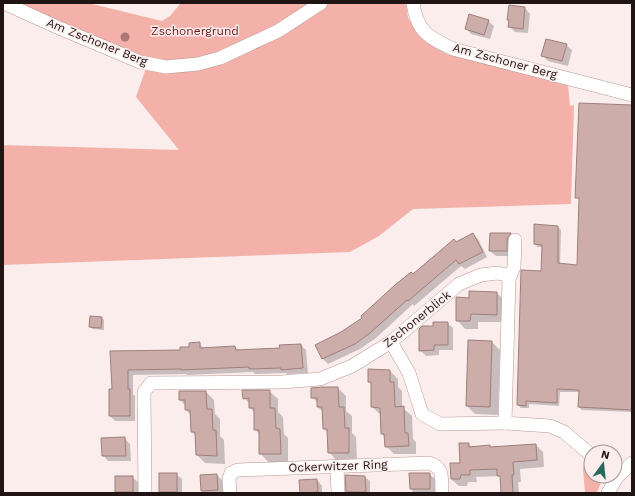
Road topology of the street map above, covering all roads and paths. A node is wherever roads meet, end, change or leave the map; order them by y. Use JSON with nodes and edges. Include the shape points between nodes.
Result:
{"nodes":[{"id":1,"x":4,"y":3,"type":"edge"},
{"id":2,"x":322,"y":3,"type":"edge"},
{"id":3,"x":413,"y":3,"type":"edge"},
{"id":4,"x":632,"y":95,"type":"edge"},
{"id":5,"x":515,"y":240,"type":"dead end"},
{"id":6,"x":509,"y":279,"type":"junction"},
{"id":7,"x":390,"y":342,"type":"junction"},
{"id":8,"x":505,"y":423,"type":"junction"},
{"id":9,"x":583,"y":448,"type":"edge"},
{"id":10,"x":632,"y":463,"type":"edge"},
{"id":11,"x":337,"y":467,"type":"junction"},
{"id":12,"x":623,"y":471,"type":"edge"},
{"id":13,"x":612,"y":484,"type":"edge"},
{"id":14,"x":146,"y":493,"type":"edge"},
{"id":15,"x":230,"y":493,"type":"edge"},
{"id":16,"x":338,"y":493,"type":"edge"},
{"id":17,"x":442,"y":493,"type":"edge"},
{"id":18,"x":608,"y":493,"type":"edge"}],
"edges":[{"from":1,"to":2,"type":"street","name":"Am Zschoner Berg","via":[[140,62],[166,67],[198,64],[220,58],[278,31]]},
{"from":3,"to":4,"type":"street","name":"Am Zschoner Berg","via":[[419,25],[426,34],[453,49]]},
{"from":5,"to":6,"type":"street","via":[[514,266]]},
{"from":6,"to":7,"type":"street","name":"Zschonerblick","via":[[507,275],[497,273],[481,275],[460,284]]},
{"from":6,"to":8,"type":"street"},
{"from":7,"to":8,"type":"street","via":[[409,372],[422,414],[440,424]]},
{"from":7,"to":14,"type":"street","name":"Zschonerblick","via":[[352,366],[320,379],[151,383],[144,392]]},
{"from":8,"to":9,"type":"street","via":[[550,426],[564,432]]},
{"from":10,"to":12,"type":"street"},
{"from":11,"to":15,"type":"street","name":"Ockerwitzer Ring","via":[[238,470],[231,473]]},
{"from":11,"to":16,"type":"street"},
{"from":11,"to":17,"type":"street","name":"Ockerwitzer Ring","via":[[429,463],[437,466],[441,472]]},
{"from":13,"to":18,"type":"street"}]}
